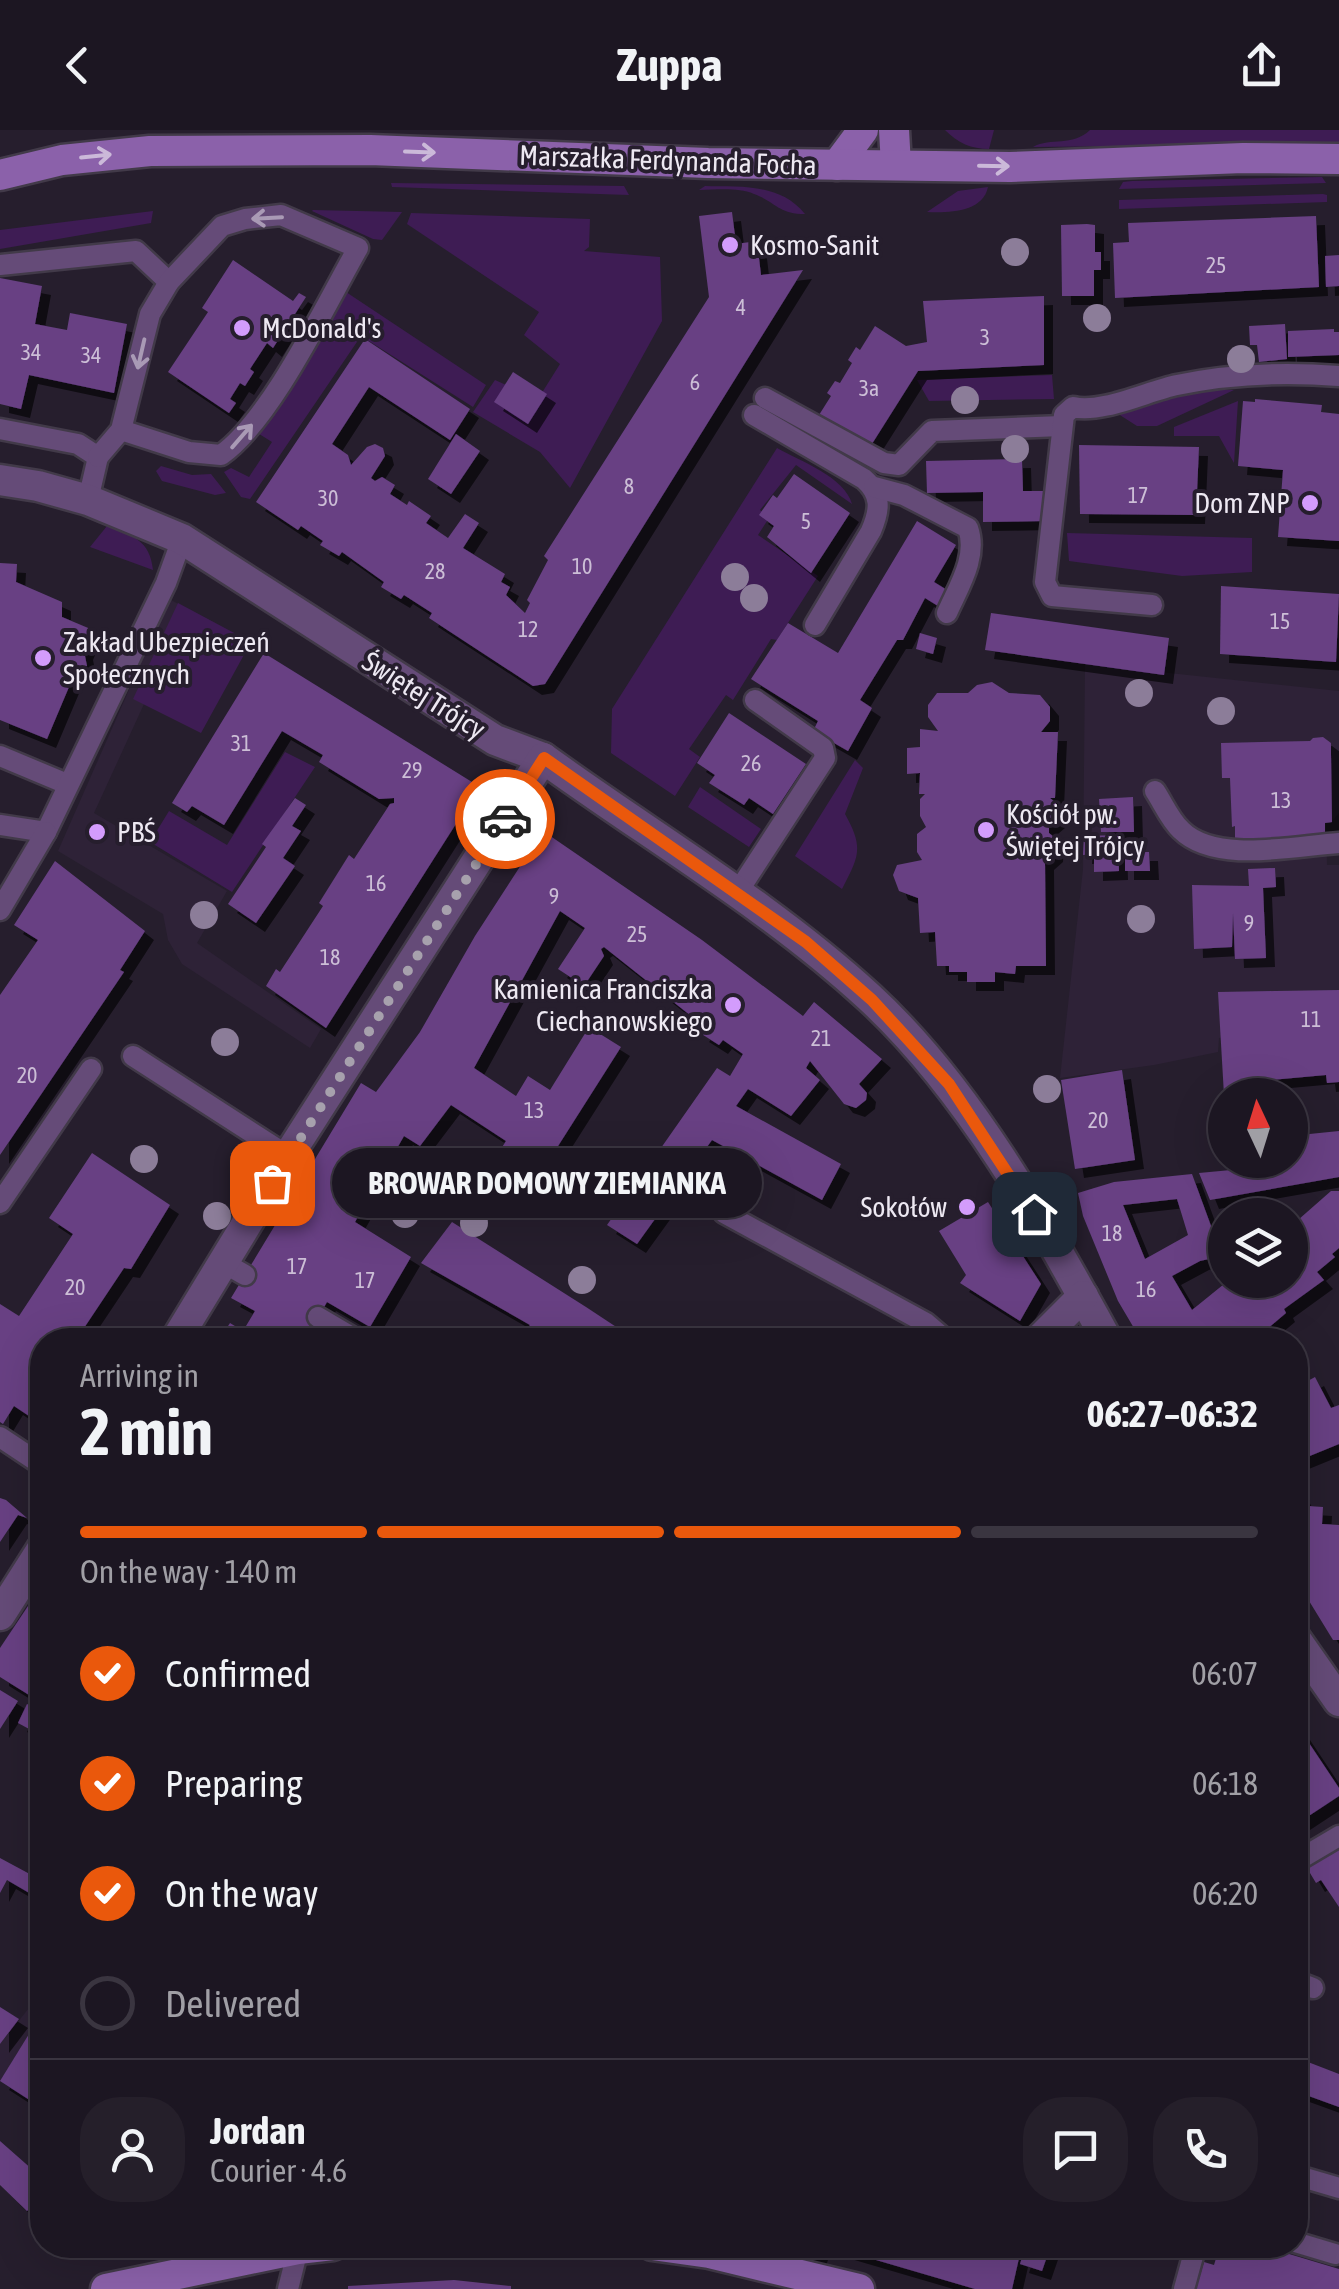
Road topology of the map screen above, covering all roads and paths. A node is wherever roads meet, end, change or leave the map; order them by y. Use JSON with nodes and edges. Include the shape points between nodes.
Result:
{"nodes":[{"id":1,"x":841,"y":130,"type":"edge"},
{"id":2,"x":863,"y":130,"type":"edge"},
{"id":3,"x":894,"y":130,"type":"edge"},
{"id":4,"x":1339,"y":159,"type":"edge"},
{"id":5,"x":838,"y":165,"type":"junction"},
{"id":6,"x":896,"y":165,"type":"junction"},
{"id":7,"x":0,"y":174,"type":"edge"},
{"id":8,"x":0,"y":266,"type":"edge"},
{"id":9,"x":169,"y":282,"type":"junction"},
{"id":10,"x":1339,"y":376,"type":"edge"},
{"id":11,"x":1062,"y":426,"type":"junction"},
{"id":12,"x":0,"y":429,"type":"edge"},
{"id":13,"x":121,"y":430,"type":"junction"},
{"id":14,"x":98,"y":456,"type":"junction"},
{"id":15,"x":0,"y":480,"type":"edge"},
{"id":16,"x":874,"y":487,"type":"junction"},
{"id":17,"x":88,"y":500,"type":"junction"},
{"id":18,"x":182,"y":539,"type":"junction"},
{"id":19,"x":1152,"y":606,"type":"dead end"},
{"id":20,"x":947,"y":613,"type":"dead end"},
{"id":21,"x":815,"y":626,"type":"dead end"},
{"id":22,"x":755,"y":700,"type":"dead end"},
{"id":23,"x":0,"y":756,"type":"edge"},
{"id":24,"x":544,"y":758,"type":"junction"},
{"id":25,"x":67,"y":784,"type":"junction"},
{"id":26,"x":1155,"y":791,"type":"dead end"},
{"id":27,"x":0,"y":826,"type":"edge"},
{"id":28,"x":46,"y":832,"type":"junction"},
{"id":29,"x":1339,"y":843,"type":"edge"},
{"id":30,"x":737,"y":893,"type":"junction"},
{"id":31,"x":0,"y":910,"type":"edge"},
{"id":32,"x":133,"y":1056,"type":"dead end"},
{"id":33,"x":91,"y":1069,"type":"dead end"},
{"id":34,"x":288,"y":1156,"type":"junction"},
{"id":35,"x":0,"y":1203,"type":"edge"},
{"id":36,"x":724,"y":1213,"type":"dead end"},
{"id":37,"x":1083,"y":1296,"type":"junction"},
{"id":38,"x":318,"y":1317,"type":"dead end"},
{"id":39,"x":186,"y":1328,"type":"edge"},
{"id":40,"x":337,"y":1328,"type":"edge"},
{"id":41,"x":932,"y":1328,"type":"edge"},
{"id":42,"x":1051,"y":1328,"type":"edge"},
{"id":43,"x":1100,"y":1328,"type":"edge"},
{"id":44,"x":0,"y":1437,"type":"edge"},
{"id":45,"x":30,"y":1457,"type":"edge"},
{"id":46,"x":30,"y":1569,"type":"edge"},
{"id":47,"x":0,"y":1615,"type":"edge"},
{"id":48,"x":1308,"y":1657,"type":"edge"},
{"id":49,"x":1339,"y":1701,"type":"edge"},
{"id":50,"x":1339,"y":1836,"type":"edge"},
{"id":51,"x":1308,"y":1854,"type":"edge"},
{"id":52,"x":1308,"y":2179,"type":"edge"},
{"id":53,"x":1339,"y":2188,"type":"edge"},
{"id":54,"x":1308,"y":2246,"type":"edge"},
{"id":55,"x":1336,"y":2254,"type":"dead end"},
{"id":56,"x":255,"y":2258,"type":"edge"},
{"id":57,"x":296,"y":2258,"type":"edge"},
{"id":58,"x":730,"y":2258,"type":"edge"},
{"id":59,"x":1192,"y":2258,"type":"edge"},
{"id":60,"x":106,"y":2289,"type":"edge"},
{"id":61,"x":288,"y":2289,"type":"edge"},
{"id":62,"x":859,"y":2289,"type":"edge"},
{"id":63,"x":1184,"y":2289,"type":"edge"}],
"edges":[{"from":1,"to":5,"type":"street"},
{"from":2,"to":5,"type":"street"},
{"from":3,"to":6,"type":"street"},
{"from":6,"to":4,"type":"street","name":"Marszałka Ferdynanda Focha","one_way":true},
{"from":5,"to":6,"type":"street","name":"Marszałka Ferdynanda Focha"},
{"from":7,"to":5,"type":"street","name":"Marszałka Ferdynanda Focha","one_way":true,"via":[[150,151],[370,150]]},
{"from":8,"to":9,"type":"lane","via":[[136,251]]},
{"from":9,"to":13,"type":"lane","one_way":true,"via":[[150,314]]},
{"from":13,"to":9,"type":"lane","one_way":true,"via":[[221,455],[240,441],[358,248],[281,215],[246,219],[222,226]]},
{"from":10,"to":11,"type":"lane","via":[[1180,384],[1095,408],[1073,407]]},
{"from":11,"to":16,"type":"lane","via":[[932,431],[899,465],[760,406]]},
{"from":11,"to":19,"type":"lane","via":[[1045,582],[1052,596]]},
{"from":12,"to":14,"type":"lane","via":[[78,444]]},
{"from":13,"to":14,"type":"lane"},
{"from":14,"to":17,"type":"lane"},
{"from":15,"to":17,"type":"street","name":"Świętej Trójcy"},
{"from":16,"to":20,"type":"lane","via":[[968,528],[972,555]]},
{"from":16,"to":21,"type":"lane","via":[[878,514]]},
{"from":17,"to":18,"type":"street","name":"Świętej Trójcy"},
{"from":18,"to":24,"type":"street","name":"Świętej Trójcy","via":[[495,740]]},
{"from":18,"to":25,"type":"lane"},
{"from":22,"to":30,"type":"lane","via":[[823,748],[825,758]]},
{"from":23,"to":25,"type":"lane"},
{"from":24,"to":30,"type":"street","name":"Świętej Trójcy"},
{"from":24,"to":34,"type":"street"},
{"from":25,"to":28,"type":"lane"},
{"from":26,"to":29,"type":"lane","via":[[1180,830],[1204,847]]},
{"from":27,"to":28,"type":"lane"},
{"from":28,"to":31,"type":"lane"},
{"from":30,"to":37,"type":"street","name":"Świętej Trójcy","via":[[872,1000],[949,1084]]},
{"from":32,"to":34,"type":"lane"},
{"from":33,"to":35,"type":"lane"},
{"from":34,"to":39,"type":"street","via":[[234,1269]]},
{"from":36,"to":41,"type":"lane"},
{"from":37,"to":42,"type":"street"},
{"from":37,"to":43,"type":"street","name":"Świętej Trójcy"},
{"from":38,"to":40,"type":"lane"},
{"from":44,"to":45,"type":"lane"},
{"from":46,"to":47,"type":"street"},
{"from":48,"to":49,"type":"street"},
{"from":50,"to":51,"type":"lane"},
{"from":52,"to":53,"type":"lane"},
{"from":54,"to":55,"type":"lane"},
{"from":56,"to":60,"type":"street"},
{"from":57,"to":61,"type":"lane"},
{"from":58,"to":62,"type":"street"},
{"from":59,"to":63,"type":"lane"}]}
